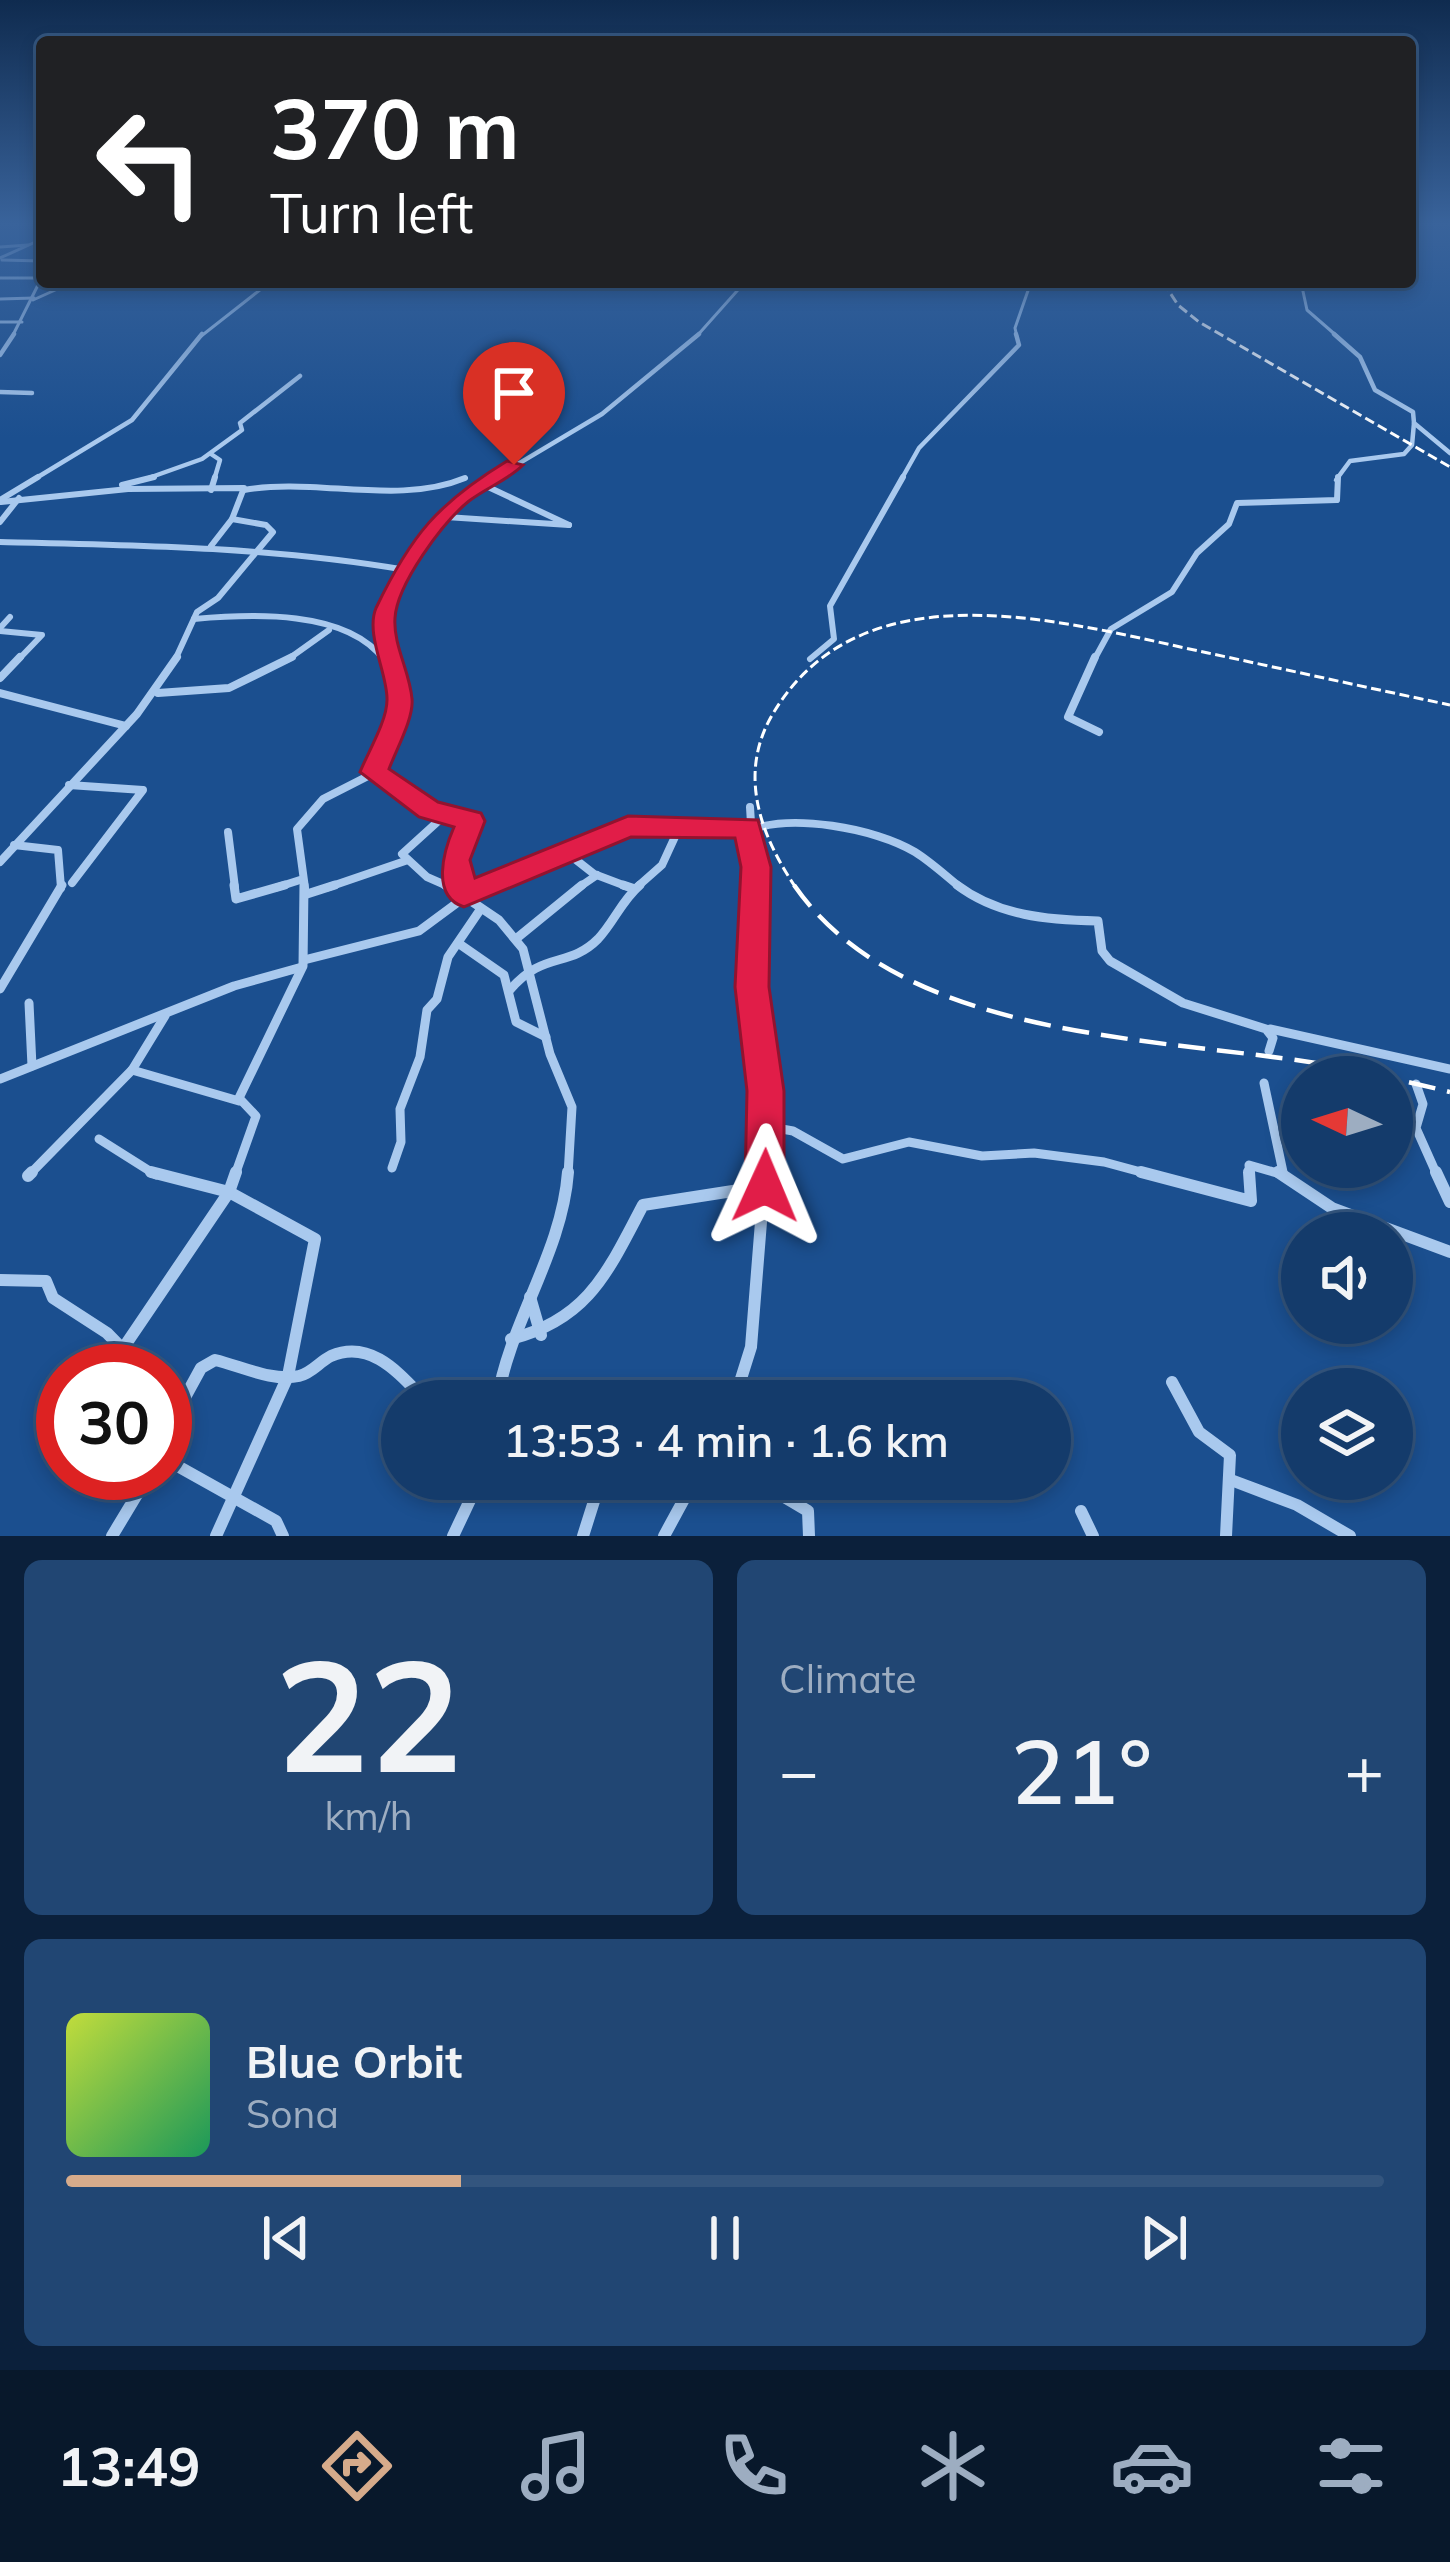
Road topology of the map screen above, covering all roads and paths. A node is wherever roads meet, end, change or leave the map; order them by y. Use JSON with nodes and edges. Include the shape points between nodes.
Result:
{"nodes":[{"id":1,"x":35,"y":295,"type":"edge"},
{"id":2,"x":43,"y":295,"type":"edge"},
{"id":3,"x":253,"y":295,"type":"edge"},
{"id":4,"x":734,"y":295,"type":"edge"},
{"id":5,"x":1027,"y":295,"type":"edge"},
{"id":6,"x":1301,"y":295,"type":"edge"},
{"id":7,"x":0,"y":299,"type":"edge"},
{"id":8,"x":33,"y":299,"type":"junction"},
{"id":9,"x":0,"y":322,"type":"edge"},
{"id":10,"x":23,"y":322,"type":"junction"},
{"id":11,"x":0,"y":335,"type":"edge"},
{"id":12,"x":14,"y":335,"type":"junction"},
{"id":13,"x":0,"y":355,"type":"edge"},
{"id":14,"x":300,"y":376,"type":"dead end"},
{"id":15,"x":0,"y":392,"type":"edge"},
{"id":16,"x":32,"y":393,"type":"dead end"},
{"id":17,"x":1414,"y":423,"type":"junction"},
{"id":18,"x":1450,"y":453,"type":"edge"},
{"id":19,"x":211,"y":454,"type":"junction"},
{"id":20,"x":465,"y":478,"type":"dead end"},
{"id":21,"x":484,"y":485,"type":"junction"},
{"id":22,"x":110,"y":490,"type":"junction"},
{"id":23,"x":211,"y":490,"type":"junction"},
{"id":24,"x":244,"y":490,"type":"junction"},
{"id":25,"x":20,"y":498,"type":"junction"},
{"id":26,"x":2,"y":500,"type":"edge"},
{"id":27,"x":446,"y":517,"type":"junction"},
{"id":28,"x":232,"y":518,"type":"junction"},
{"id":29,"x":0,"y":522,"type":"edge"},
{"id":30,"x":0,"y":542,"type":"edge"},
{"id":31,"x":211,"y":546,"type":"junction"},
{"id":32,"x":254,"y":551,"type":"junction"},
{"id":33,"x":406,"y":569,"type":"junction"},
{"id":34,"x":10,"y":617,"type":"dead end"},
{"id":35,"x":194,"y":619,"type":"junction"},
{"id":36,"x":0,"y":630,"type":"edge"},
{"id":37,"x":329,"y":630,"type":"junction"},
{"id":38,"x":810,"y":659,"type":"dead end"},
{"id":39,"x":388,"y":665,"type":"junction"},
{"id":40,"x":0,"y":678,"type":"edge"},
{"id":41,"x":0,"y":693,"type":"edge"},
{"id":42,"x":158,"y":693,"type":"junction"},
{"id":43,"x":114,"y":723,"type":"junction"},
{"id":44,"x":128,"y":726,"type":"junction"},
{"id":45,"x":1099,"y":732,"type":"dead end"},
{"id":46,"x":106,"y":745,"type":"junction"},
{"id":47,"x":374,"y":772,"type":"junction"},
{"id":48,"x":68,"y":785,"type":"junction"},
{"id":49,"x":750,"y":807,"type":"dead end"},
{"id":50,"x":445,"y":815,"type":"junction"},
{"id":51,"x":679,"y":828,"type":"junction"},
{"id":52,"x":748,"y":829,"type":"junction"},
{"id":53,"x":227,"y":832,"type":"dead end"},
{"id":54,"x":13,"y":845,"type":"junction"},
{"id":55,"x":566,"y":852,"type":"junction"},
{"id":56,"x":409,"y":860,"type":"junction"},
{"id":57,"x":0,"y":862,"type":"edge"},
{"id":58,"x":597,"y":875,"type":"junction"},
{"id":59,"x":300,"y":880,"type":"junction"},
{"id":60,"x":72,"y":883,"type":"dead end"},
{"id":61,"x":634,"y":889,"type":"junction"},
{"id":62,"x":307,"y":894,"type":"junction"},
{"id":63,"x":464,"y":895,"type":"junction"},
{"id":64,"x":480,"y":910,"type":"junction"},
{"id":65,"x":517,"y":938,"type":"junction"},
{"id":66,"x":458,"y":943,"type":"junction"},
{"id":67,"x":304,"y":963,"type":"junction"},
{"id":68,"x":530,"y":966,"type":"junction"},
{"id":69,"x":0,"y":989,"type":"edge"},
{"id":70,"x":509,"y":991,"type":"junction"},
{"id":71,"x":29,"y":1003,"type":"dead end"},
{"id":72,"x":166,"y":1015,"type":"junction"},
{"id":73,"x":1270,"y":1029,"type":"dead end"},
{"id":74,"x":546,"y":1037,"type":"junction"},
{"id":75,"x":1269,"y":1051,"type":"dead end"},
{"id":76,"x":32,"y":1066,"type":"junction"},
{"id":77,"x":1450,"y":1069,"type":"edge"},
{"id":78,"x":132,"y":1070,"type":"junction"},
{"id":79,"x":0,"y":1078,"type":"edge"},
{"id":80,"x":1264,"y":1083,"type":"dead end"},
{"id":81,"x":1416,"y":1084,"type":"dead end"},
{"id":82,"x":238,"y":1101,"type":"junction"},
{"id":83,"x":765,"y":1126,"type":"junction"},
{"id":84,"x":99,"y":1139,"type":"dead end"},
{"id":85,"x":1281,"y":1163,"type":"edge"},
{"id":86,"x":392,"y":1168,"type":"dead end"},
{"id":87,"x":1281,"y":1172,"type":"edge"},
{"id":88,"x":28,"y":1175,"type":"dead end"},
{"id":89,"x":765,"y":1186,"type":"junction"},
{"id":90,"x":1305,"y":1188,"type":"edge"},
{"id":91,"x":229,"y":1192,"type":"junction"},
{"id":92,"x":1450,"y":1202,"type":"edge"},
{"id":93,"x":1450,"y":1252,"type":"edge"},
{"id":94,"x":0,"y":1280,"type":"edge"},
{"id":95,"x":529,"y":1296,"type":"junction"},
{"id":96,"x":541,"y":1335,"type":"junction"},
{"id":97,"x":512,"y":1339,"type":"junction"},
{"id":98,"x":120,"y":1344,"type":"edge"},
{"id":99,"x":126,"y":1344,"type":"edge"},
{"id":100,"x":288,"y":1376,"type":"junction"},
{"id":101,"x":407,"y":1380,"type":"edge"},
{"id":102,"x":501,"y":1380,"type":"edge"},
{"id":103,"x":741,"y":1380,"type":"edge"},
{"id":104,"x":1172,"y":1382,"type":"dead end"},
{"id":105,"x":192,"y":1389,"type":"edge"},
{"id":106,"x":192,"y":1475,"type":"edge"},
{"id":107,"x":1232,"y":1480,"type":"junction"},
{"id":108,"x":231,"y":1499,"type":"junction"},
{"id":109,"x":134,"y":1500,"type":"edge"},
{"id":110,"x":471,"y":1500,"type":"edge"},
{"id":111,"x":594,"y":1500,"type":"edge"},
{"id":112,"x":684,"y":1500,"type":"edge"},
{"id":113,"x":790,"y":1500,"type":"edge"},
{"id":114,"x":1081,"y":1511,"type":"dead end"},
{"id":115,"x":112,"y":1536,"type":"edge"},
{"id":116,"x":216,"y":1536,"type":"edge"},
{"id":117,"x":283,"y":1536,"type":"edge"},
{"id":118,"x":453,"y":1536,"type":"edge"},
{"id":119,"x":583,"y":1536,"type":"edge"},
{"id":120,"x":664,"y":1536,"type":"edge"},
{"id":121,"x":809,"y":1536,"type":"edge"},
{"id":122,"x":1093,"y":1536,"type":"edge"},
{"id":123,"x":1226,"y":1536,"type":"edge"},
{"id":124,"x":1350,"y":1536,"type":"edge"}],
"edges":[{"from":1,"to":8,"type":"street"},
{"from":2,"to":8,"type":"street"},
{"from":3,"to":26,"type":"street","via":[[203,333],[127,424]]},
{"from":4,"to":21,"type":"street","via":[[656,372]]},
{"from":5,"to":38,"type":"street","via":[[1015,328],[1019,345],[919,448],[830,606],[834,639]]},
{"from":6,"to":17,"type":"street","via":[[1310,314],[1364,363],[1375,390],[1416,415]]},
{"from":7,"to":8,"type":"street"},
{"from":8,"to":10,"type":"street"},
{"from":9,"to":10,"type":"street"},
{"from":10,"to":12,"type":"street"},
{"from":11,"to":12,"type":"street"},
{"from":12,"to":13,"type":"street"},
{"from":14,"to":19,"type":"street"},
{"from":15,"to":16,"type":"street"},
{"from":17,"to":18,"type":"street"},
{"from":17,"to":45,"type":"street","via":[[1404,454],[1350,461],[1336,479],[1337,500],[1237,503],[1231,523],[1196,556],[1188,576],[1102,637],[1088,690],[1068,716]]},
{"from":19,"to":22,"type":"street"},
{"from":19,"to":23,"type":"street","via":[[220,460]]},
{"from":20,"to":24,"type":"street","via":[[436,490]]},
{"from":21,"to":27,"type":"street"},
{"from":21,"to":27,"type":"street","via":[[570,526]]},
{"from":22,"to":23,"type":"street"},
{"from":22,"to":25,"type":"street"},
{"from":23,"to":24,"type":"street"},
{"from":24,"to":28,"type":"street"},
{"from":25,"to":26,"type":"street"},
{"from":25,"to":29,"type":"street"},
{"from":27,"to":33,"type":"street","via":[[416,546]]},
{"from":28,"to":31,"type":"street"},
{"from":28,"to":32,"type":"street","via":[[274,530]]},
{"from":30,"to":31,"type":"street"},
{"from":31,"to":32,"type":"street"},
{"from":32,"to":33,"type":"street"},
{"from":32,"to":35,"type":"street"},
{"from":33,"to":39,"type":"street","via":[[383,619]]},
{"from":34,"to":36,"type":"street"},
{"from":35,"to":37,"type":"street","via":[[263,618]]},
{"from":35,"to":42,"type":"street"},
{"from":36,"to":40,"type":"street","via":[[42,635]]},
{"from":37,"to":39,"type":"street","via":[[369,642]]},
{"from":37,"to":42,"type":"street","via":[[220,693]]},
{"from":39,"to":47,"type":"street","via":[[400,706]]},
{"from":41,"to":43,"type":"street"},
{"from":42,"to":44,"type":"street"},
{"from":43,"to":44,"type":"street"},
{"from":43,"to":46,"type":"street"},
{"from":44,"to":46,"type":"street"},
{"from":46,"to":48,"type":"street"},
{"from":47,"to":50,"type":"street"},
{"from":47,"to":59,"type":"street","via":[[303,818]]},
{"from":48,"to":54,"type":"street"},
{"from":48,"to":60,"type":"street","via":[[143,788]]},
{"from":49,"to":52,"type":"street"},
{"from":50,"to":56,"type":"street","via":[[404,848]]},
{"from":50,"to":63,"type":"street","via":[[472,824],[455,860]]},
{"from":51,"to":52,"type":"street"},
{"from":51,"to":55,"type":"street","via":[[628,826]]},
{"from":51,"to":61,"type":"street","via":[[662,865]]},
{"from":52,"to":75,"type":"street","via":[[772,820],[877,836],[913,851],[980,902],[1048,920],[1098,921],[1110,962],[1179,1001],[1266,1028]]},
{"from":52,"to":83,"type":"street"},
{"from":53,"to":59,"type":"street","via":[[236,899]]},
{"from":54,"to":57,"type":"street"},
{"from":54,"to":69,"type":"street","via":[[58,850],[64,882]]},
{"from":55,"to":58,"type":"street"},
{"from":55,"to":63,"type":"street"},
{"from":56,"to":62,"type":"street"},
{"from":56,"to":63,"type":"street"},
{"from":58,"to":61,"type":"street"},
{"from":58,"to":65,"type":"street"},
{"from":59,"to":62,"type":"street"},
{"from":61,"to":68,"type":"street","via":[[584,950]]},
{"from":62,"to":67,"type":"street"},
{"from":63,"to":64,"type":"street"},
{"from":63,"to":67,"type":"street","via":[[419,931]]},
{"from":64,"to":65,"type":"street"},
{"from":64,"to":66,"type":"street"},
{"from":65,"to":68,"type":"street"},
{"from":66,"to":70,"type":"street","via":[[505,974]]},
{"from":66,"to":86,"type":"street","via":[[425,1015]]},
{"from":67,"to":72,"type":"street"},
{"from":67,"to":82,"type":"street"},
{"from":68,"to":70,"type":"street"},
{"from":68,"to":74,"type":"street"},
{"from":70,"to":74,"type":"street","via":[[516,1022]]},
{"from":71,"to":76,"type":"street"},
{"from":72,"to":76,"type":"street"},
{"from":72,"to":78,"type":"street"},
{"from":73,"to":77,"type":"street"},
{"from":74,"to":95,"type":"street","via":[[571,1100],[569,1199]]},
{"from":76,"to":79,"type":"street"},
{"from":78,"to":82,"type":"street"},
{"from":78,"to":88,"type":"street"},
{"from":80,"to":85,"type":"street"},
{"from":81,"to":92,"type":"street","via":[[1423,1104],[1416,1128]]},
{"from":82,"to":91,"type":"street","via":[[250,1107],[255,1126]]},
{"from":83,"to":87,"type":"street","via":[[793,1131],[843,1159],[909,1142],[982,1156],[1034,1153],[1104,1162],[1251,1201],[1249,1165]]},
{"from":83,"to":89,"type":"street"},
{"from":84,"to":91,"type":"street","via":[[158,1176]]},
{"from":89,"to":96,"type":"street","via":[[643,1205],[611,1270]]},
{"from":89,"to":103,"type":"street","via":[[751,1347]]},
{"from":90,"to":93,"type":"street","via":[[1329,1206]]},
{"from":91,"to":99,"type":"street"},
{"from":91,"to":100,"type":"street","via":[[315,1239]]},
{"from":94,"to":98,"type":"street","via":[[46,1281],[53,1298]]},
{"from":95,"to":96,"type":"street"},
{"from":95,"to":97,"type":"street"},
{"from":96,"to":97,"type":"street"},
{"from":97,"to":102,"type":"street"},
{"from":100,"to":101,"type":"street","via":[[353,1354],[389,1360]]},
{"from":100,"to":105,"type":"street","via":[[209,1361]]},
{"from":100,"to":108,"type":"street"},
{"from":104,"to":107,"type":"street","via":[[1199,1432],[1229,1455]]},
{"from":106,"to":108,"type":"street"},
{"from":107,"to":123,"type":"street"},
{"from":107,"to":124,"type":"street"},
{"from":108,"to":116,"type":"street"},
{"from":108,"to":117,"type":"street","via":[[276,1521]]},
{"from":109,"to":115,"type":"street"},
{"from":110,"to":118,"type":"street"},
{"from":111,"to":119,"type":"street"},
{"from":112,"to":120,"type":"street"},
{"from":113,"to":121,"type":"street","via":[[808,1511]]},
{"from":114,"to":122,"type":"street"}]}
